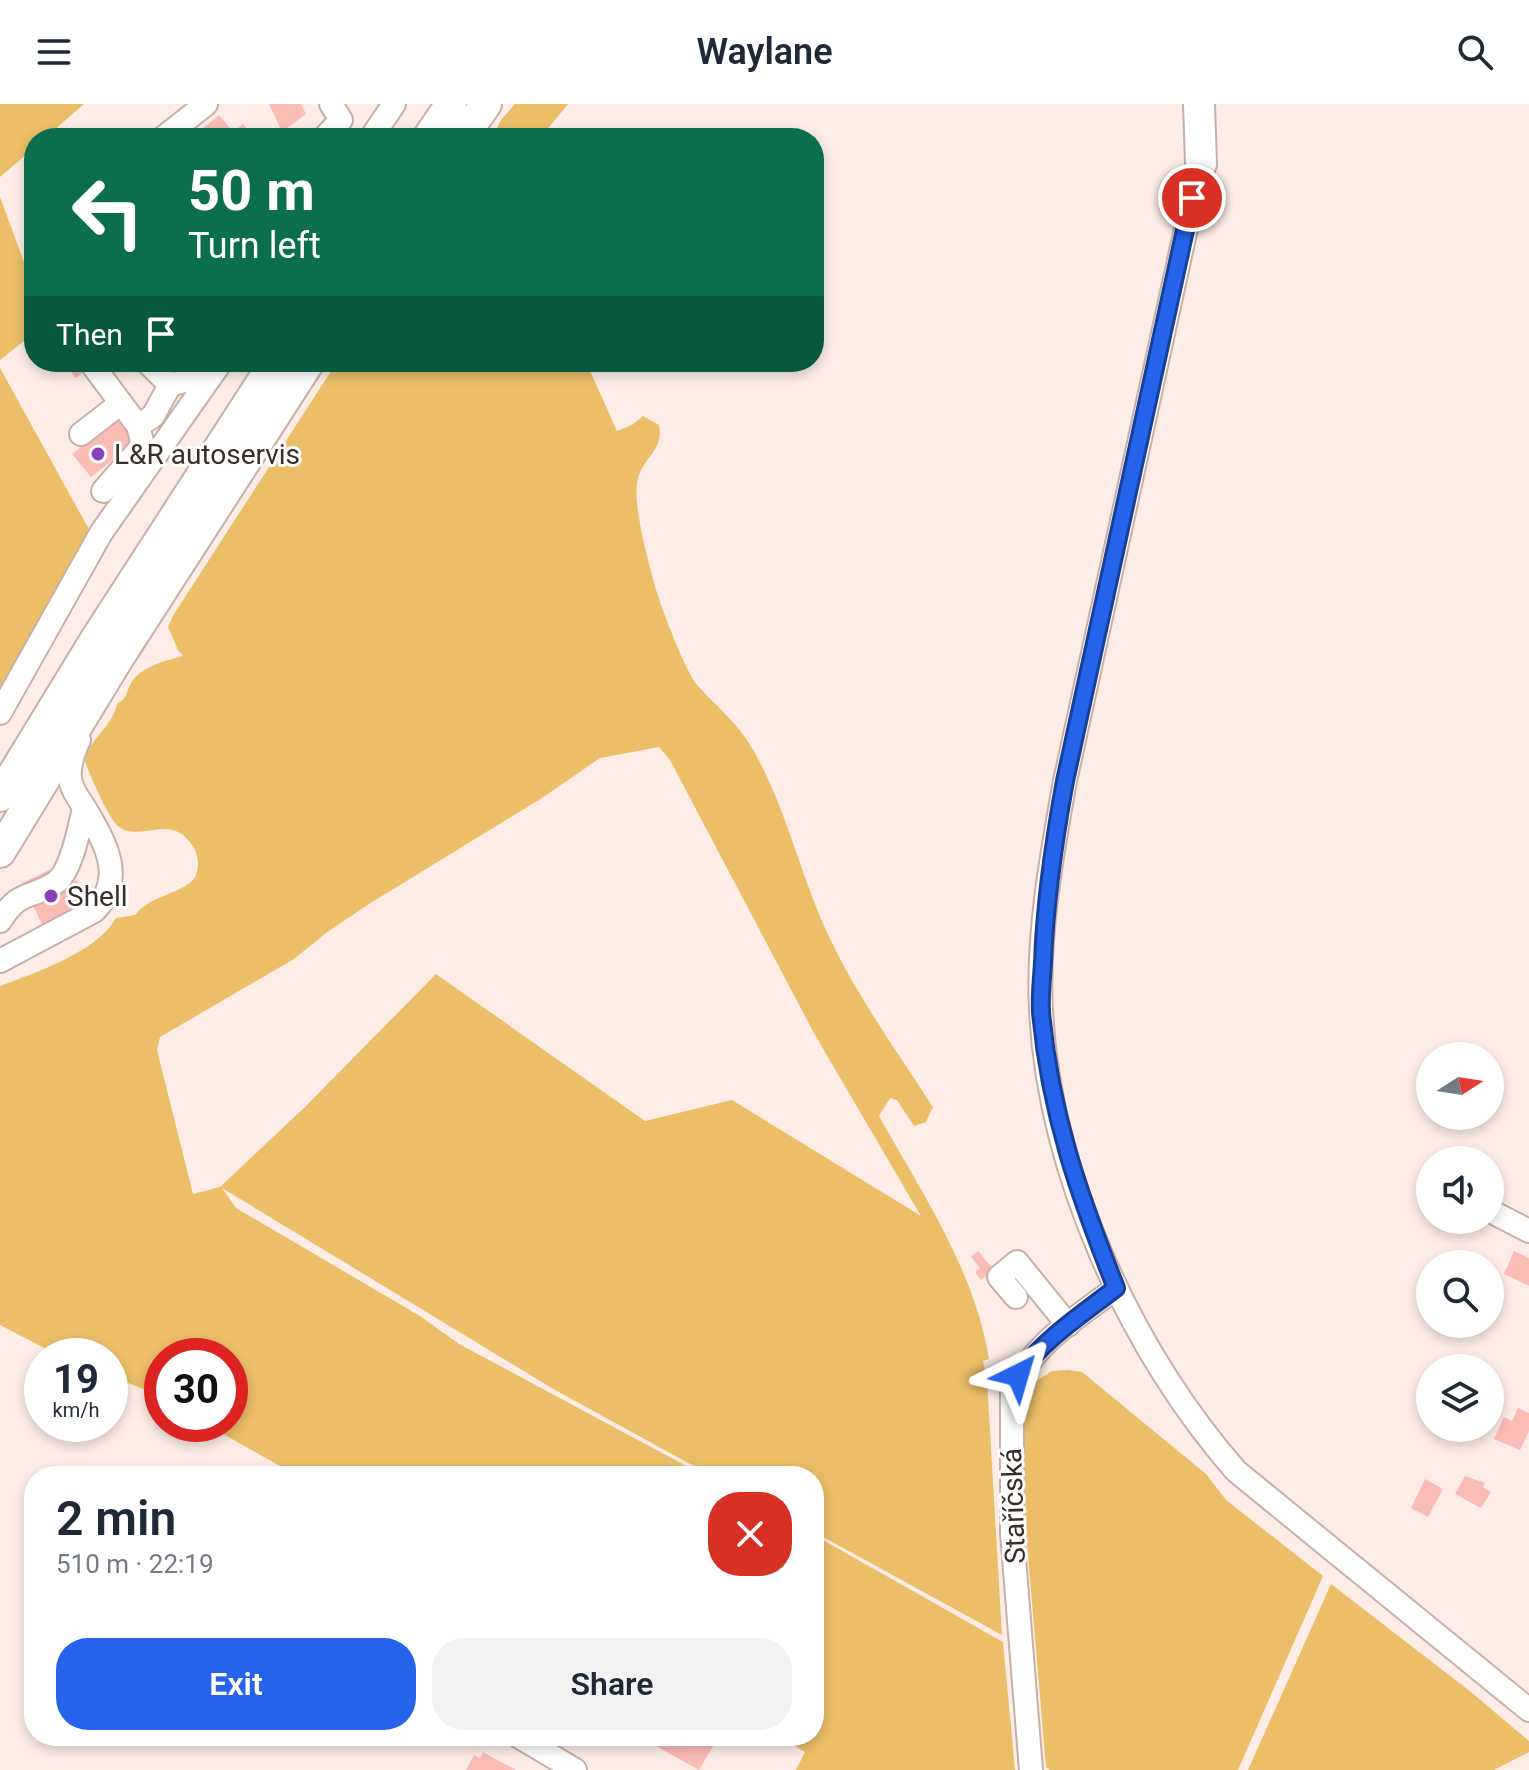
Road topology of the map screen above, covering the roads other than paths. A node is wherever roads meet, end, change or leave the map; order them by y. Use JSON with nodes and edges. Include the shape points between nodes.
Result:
{"nodes":[{"id":1,"x":206,"y":104,"type":"edge"},
{"id":2,"x":331,"y":104,"type":"edge"},
{"id":3,"x":394,"y":104,"type":"edge"},
{"id":4,"x":451,"y":104,"type":"edge"},
{"id":5,"x":486,"y":104,"type":"edge"},
{"id":6,"x":1199,"y":104,"type":"edge"},
{"id":7,"x":1209,"y":104,"type":"edge"},
{"id":8,"x":176,"y":128,"type":"edge"},
{"id":9,"x":333,"y":128,"type":"edge"},
{"id":10,"x":378,"y":128,"type":"edge"},
{"id":11,"x":435,"y":128,"type":"edge"},
{"id":12,"x":469,"y":128,"type":"edge"},
{"id":13,"x":1201,"y":164,"type":"junction"},
{"id":14,"x":98,"y":372,"type":"edge"},
{"id":15,"x":157,"y":372,"type":"edge"},
{"id":16,"x":206,"y":372,"type":"edge"},
{"id":17,"x":214,"y":372,"type":"edge"},
{"id":18,"x":269,"y":372,"type":"edge"},
{"id":19,"x":303,"y":372,"type":"edge"},
{"id":20,"x":170,"y":385,"type":"junction"},
{"id":21,"x":121,"y":403,"type":"junction"},
{"id":22,"x":138,"y":426,"type":"junction"},
{"id":23,"x":81,"y":434,"type":"dead end"},
{"id":24,"x":103,"y":491,"type":"dead end"},
{"id":25,"x":119,"y":657,"type":"junction"},
{"id":26,"x":0,"y":713,"type":"edge"},
{"id":27,"x":0,"y":796,"type":"edge"},
{"id":28,"x":84,"y":808,"type":"junction"},
{"id":29,"x":0,"y":852,"type":"edge"},
{"id":30,"x":0,"y":921,"type":"edge"},
{"id":31,"x":0,"y":961,"type":"edge"},
{"id":32,"x":1504,"y":1218,"type":"edge"},
{"id":33,"x":1529,"y":1231,"type":"edge"},
{"id":34,"x":1116,"y":1288,"type":"junction"},
{"id":35,"x":1016,"y":1297,"type":"dead end"},
{"id":36,"x":1068,"y":1325,"type":"junction"},
{"id":37,"x":1529,"y":1710,"type":"edge"},
{"id":38,"x":535,"y":1746,"type":"edge"},
{"id":39,"x":575,"y":1770,"type":"edge"},
{"id":40,"x":1031,"y":1770,"type":"edge"}],
"edges":[{"from":1,"to":8,"type":"street"},
{"from":2,"to":9,"type":"street","via":[[341,120]]},
{"from":3,"to":10,"type":"street"},
{"from":4,"to":11,"type":"highway"},
{"from":5,"to":12,"type":"highway"},
{"from":6,"to":13,"type":"highway"},
{"from":7,"to":13,"type":"street"},
{"from":13,"to":34,"type":"street","via":[[1065,781],[1045,919],[1041,1009],[1056,1110],[1086,1213]]},
{"from":14,"to":21,"type":"street"},
{"from":15,"to":20,"type":"street"},
{"from":16,"to":20,"type":"street"},
{"from":17,"to":26,"type":"street","via":[[101,533]]},
{"from":18,"to":27,"type":"highway"},
{"from":19,"to":25,"type":"highway"},
{"from":20,"to":22,"type":"street","via":[[153,416]]},
{"from":21,"to":22,"type":"street"},
{"from":21,"to":23,"type":"street"},
{"from":22,"to":24,"type":"street","via":[[143,445]]},
{"from":25,"to":28,"type":"street","via":[[70,767],[71,783]]},
{"from":25,"to":29,"type":"highway"},
{"from":28,"to":30,"type":"street","via":[[58,882],[12,902]]},
{"from":28,"to":31,"type":"street","via":[[113,869],[106,900],[77,922]]},
{"from":32,"to":33,"type":"street"},
{"from":34,"to":36,"type":"street","name":"Staříčská"},
{"from":34,"to":37,"type":"street","via":[[1178,1398],[1236,1471]]},
{"from":35,"to":36,"type":"street","via":[[999,1277],[1017,1262]]},
{"from":36,"to":40,"type":"street","name":"Staříčská","via":[[1032,1356],[1012,1394],[1012,1533]]},
{"from":38,"to":39,"type":"street"}]}
